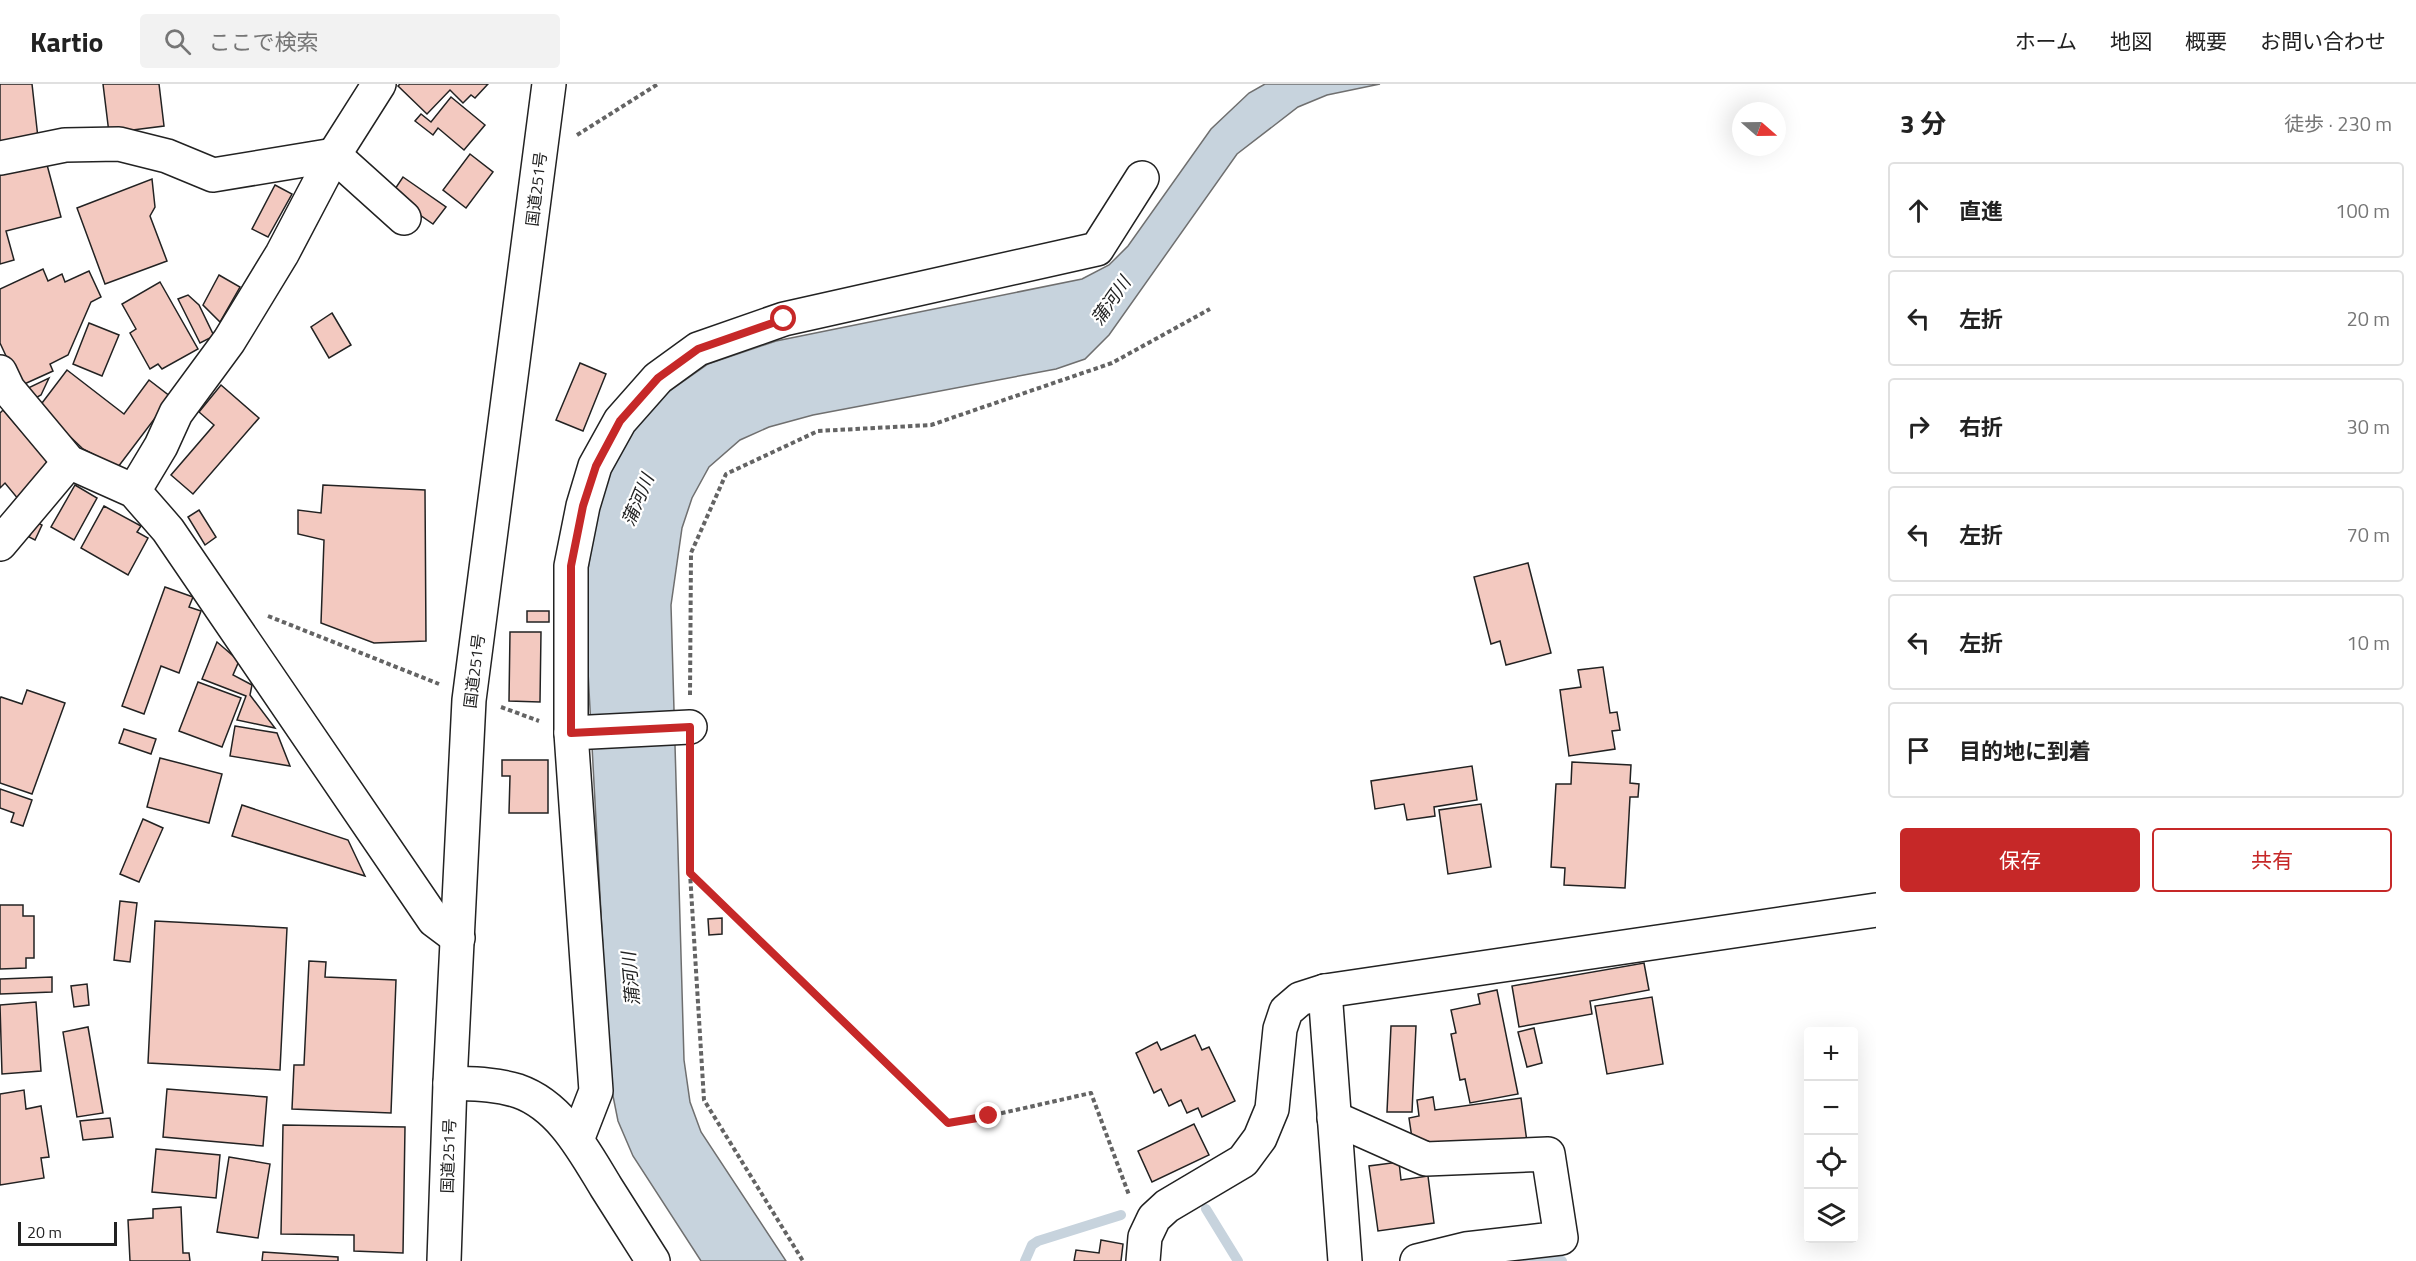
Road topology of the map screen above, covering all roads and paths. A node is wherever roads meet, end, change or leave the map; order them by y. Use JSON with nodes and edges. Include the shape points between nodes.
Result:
{"nodes":[{"id":1,"x":379,"y":84,"type":"edge"},
{"id":2,"x":549,"y":84,"type":"edge"},
{"id":3,"x":658,"y":84,"type":"edge"},
{"id":4,"x":542,"y":142,"type":"junction"},
{"id":5,"x":334,"y":155,"type":"junction"},
{"id":6,"x":0,"y":158,"type":"edge"},
{"id":7,"x":1142,"y":178,"type":"dead end"},
{"id":8,"x":404,"y":218,"type":"dead end"},
{"id":9,"x":1210,"y":309,"type":"dead end"},
{"id":10,"x":0,"y":372,"type":"edge"},
{"id":11,"x":69,"y":462,"type":"junction"},
{"id":12,"x":134,"y":491,"type":"junction"},
{"id":13,"x":0,"y":544,"type":"edge"},
{"id":14,"x":261,"y":613,"type":"dead end"},
{"id":15,"x":448,"y":687,"type":"dead end"},
{"id":16,"x":501,"y":707,"type":"dead end"},
{"id":17,"x":530,"y":718,"type":"dead end"},
{"id":18,"x":684,"y":727,"type":"junction"},
{"id":19,"x":575,"y":733,"type":"junction"},
{"id":20,"x":690,"y":873,"type":"junction"},
{"id":21,"x":1876,"y":910,"type":"edge"},
{"id":22,"x":458,"y":938,"type":"junction"},
{"id":23,"x":1325,"y":991,"type":"junction"},
{"id":24,"x":450,"y":1083,"type":"junction"},
{"id":25,"x":1334,"y":1118,"type":"junction"},
{"id":26,"x":577,"y":1140,"type":"junction"},
{"id":27,"x":1144,"y":1249,"type":"edge"},
{"id":28,"x":444,"y":1261,"type":"edge"},
{"id":29,"x":653,"y":1261,"type":"edge"},
{"id":30,"x":803,"y":1261,"type":"edge"},
{"id":31,"x":1345,"y":1261,"type":"edge"},
{"id":32,"x":1417,"y":1261,"type":"edge"}],
"edges":[{"from":1,"to":5,"type":"main road"},
{"from":2,"to":4,"type":"main road","name":"国道251号"},
{"from":3,"to":4,"type":"path","via":[[565,142]]},
{"from":4,"to":22,"type":"main road","name":"国道251号","via":[[469,700]]},
{"from":5,"to":6,"type":"main road","via":[[213,175],[166,156],[119,144],[65,145]]},
{"from":5,"to":8,"type":"main road"},
{"from":5,"to":12,"type":"main road","via":[[282,254],[229,341],[176,413]]},
{"from":7,"to":19,"type":"main road","via":[[1097,249],[784,319],[698,349],[658,378],[620,421],[596,466],[583,506],[571,566]]},
{"from":9,"to":18,"type":"path","via":[[1112,363],[931,425],[818,431],[726,474],[691,553]]},
{"from":10,"to":11,"type":"main road","via":[[8,389]]},
{"from":11,"to":12,"type":"main road"},
{"from":11,"to":13,"type":"main road"},
{"from":12,"to":22,"type":"main road","via":[[168,530],[434,920]]},
{"from":14,"to":15,"type":"path"},
{"from":16,"to":17,"type":"path"},
{"from":18,"to":19,"type":"main road"},
{"from":18,"to":20,"type":"path"},
{"from":19,"to":26,"type":"main road","via":[[596,1091]]},
{"from":20,"to":27,"type":"path","via":[[948,1123],[1091,1093]]},
{"from":20,"to":30,"type":"path","via":[[704,1100]]},
{"from":21,"to":23,"type":"main road"},
{"from":22,"to":24,"type":"main road","name":"国道251号"},
{"from":23,"to":25,"type":"main road"},
{"from":23,"to":27,"type":"main road","via":[[1300,999],[1286,1011],[1280,1029],[1272,1109],[1260,1138],[1243,1161],[1167,1206],[1154,1218]]},
{"from":24,"to":26,"type":"main road","via":[[494,1085],[520,1092],[540,1102]]},
{"from":24,"to":28,"type":"main road","name":"国道251号"},
{"from":25,"to":31,"type":"main road"},
{"from":25,"to":32,"type":"main road","via":[[1426,1159],[1548,1154],[1561,1238],[1466,1249]]},
{"from":26,"to":29,"type":"main road"}]}
